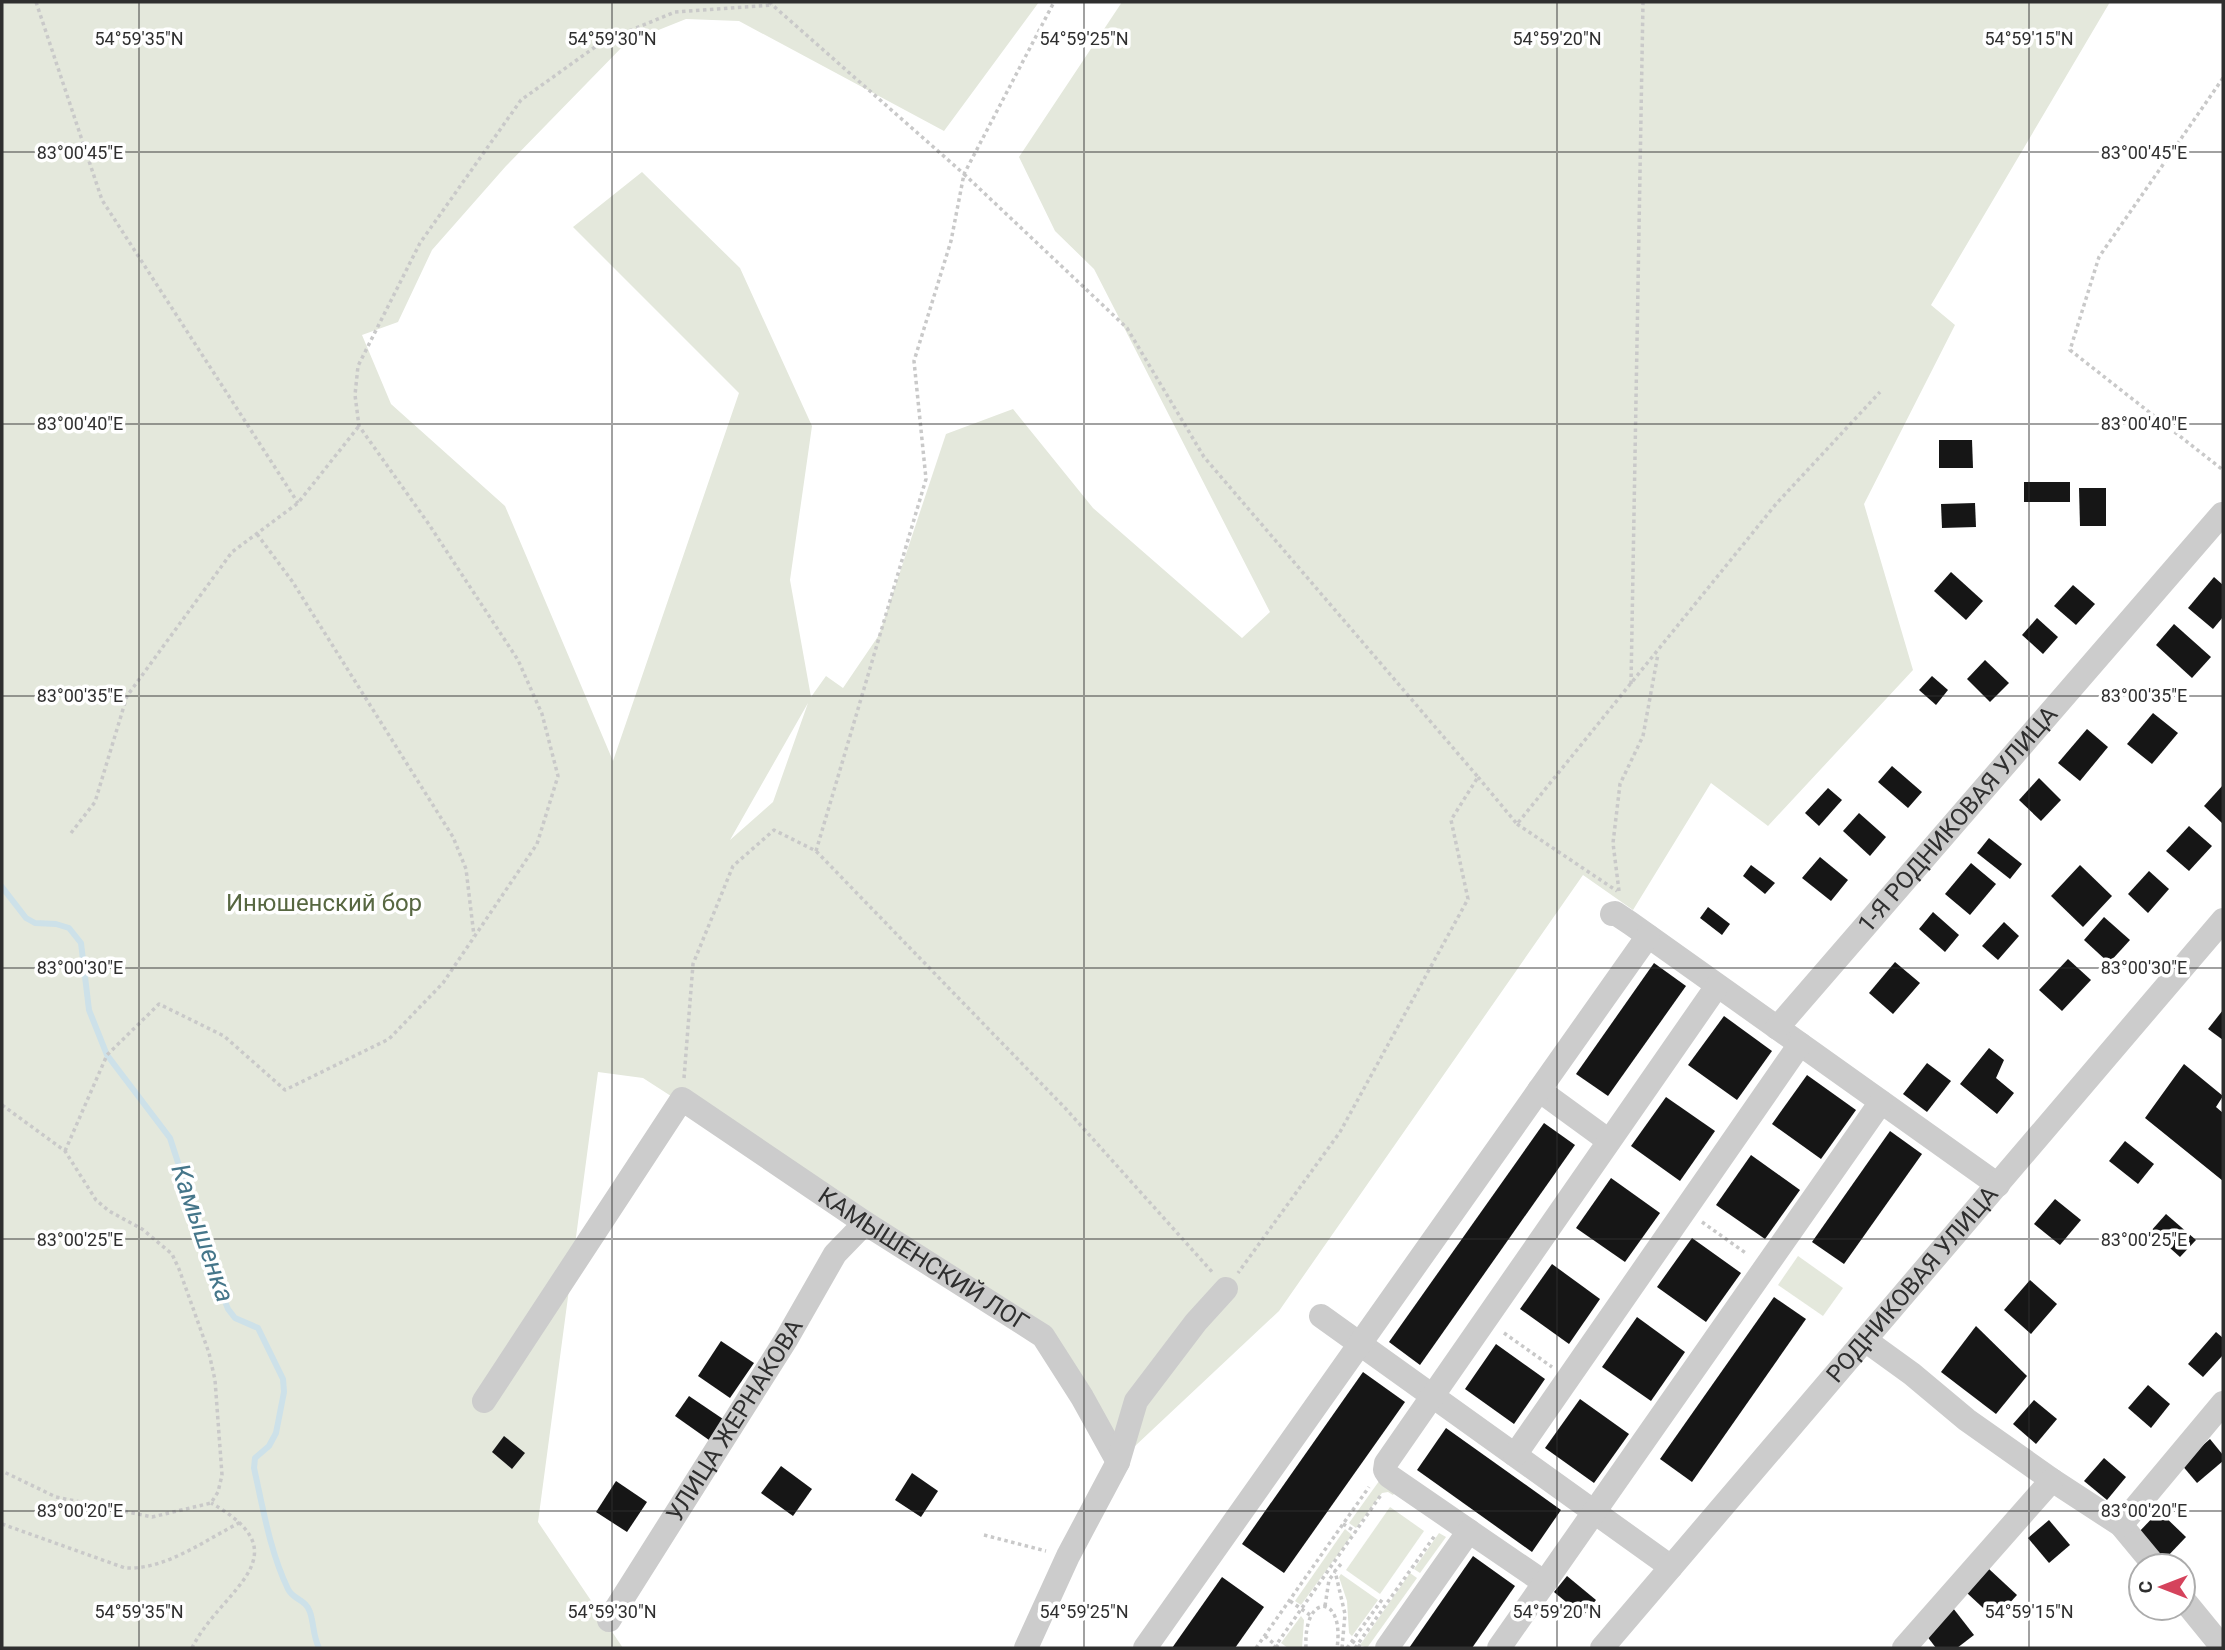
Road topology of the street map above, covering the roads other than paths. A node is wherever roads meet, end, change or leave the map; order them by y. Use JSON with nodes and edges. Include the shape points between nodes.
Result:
{"nodes":[{"id":1,"x":2222,"y":514,"type":"edge"},
{"id":2,"x":1614,"y":913,"type":"dead end"},
{"id":3,"x":2221,"y":928,"type":"edge"},
{"id":4,"x":1648,"y":936,"type":"junction"},
{"id":5,"x":1717,"y":985,"type":"junction"},
{"id":6,"x":1777,"y":1028,"type":"junction"},
{"id":7,"x":1800,"y":1044,"type":"junction"},
{"id":8,"x":1539,"y":1090,"type":"junction"},
{"id":9,"x":1881,"y":1102,"type":"junction"},
{"id":10,"x":1609,"y":1141,"type":"junction"},
{"id":11,"x":1998,"y":1185,"type":"junction"},
{"id":12,"x":865,"y":1223,"type":"junction"},
{"id":13,"x":1226,"y":1289,"type":"road end"},
{"id":14,"x":1321,"y":1316,"type":"dead end"},
{"id":15,"x":1865,"y":1340,"type":"junction"},
{"id":16,"x":1360,"y":1344,"type":"junction"},
{"id":17,"x":1433,"y":1396,"type":"junction"},
{"id":18,"x":484,"y":1401,"type":"dead end"},
{"id":19,"x":2223,"y":1404,"type":"edge"},
{"id":20,"x":1515,"y":1455,"type":"junction"},
{"id":21,"x":1118,"y":1462,"type":"junction"},
{"id":22,"x":2052,"y":1480,"type":"junction"},
{"id":23,"x":1595,"y":1512,"type":"junction"},
{"id":24,"x":2121,"y":1525,"type":"junction"},
{"id":25,"x":1469,"y":1531,"type":"junction"},
{"id":26,"x":2143,"y":1552,"type":"edge"},
{"id":27,"x":1671,"y":1567,"type":"junction"},
{"id":28,"x":1545,"y":1583,"type":"junction"},
{"id":29,"x":2197,"y":1616,"type":"edge"},
{"id":30,"x":609,"y":1620,"type":"dead end"},
{"id":31,"x":1026,"y":1648,"type":"edge"},
{"id":32,"x":1145,"y":1648,"type":"edge"},
{"id":33,"x":1387,"y":1648,"type":"edge"},
{"id":34,"x":1499,"y":1648,"type":"edge"},
{"id":35,"x":1602,"y":1648,"type":"edge"},
{"id":36,"x":1904,"y":1648,"type":"edge"},
{"id":37,"x":2223,"y":1648,"type":"edge"}],
"edges":[{"from":1,"to":6,"type":"street","name":"1-Я РОДНИКОВАЯ УЛИЦА"},
{"from":2,"to":4,"type":"street"},
{"from":3,"to":11,"type":"street","name":"РОДНИКОВАЯ УЛИЦА"},
{"from":4,"to":5,"type":"street"},
{"from":4,"to":8,"type":"street"},
{"from":5,"to":6,"type":"street"},
{"from":5,"to":10,"type":"street"},
{"from":6,"to":7,"type":"street"},
{"from":7,"to":9,"type":"street"},
{"from":7,"to":20,"type":"street"},
{"from":8,"to":10,"type":"street"},
{"from":8,"to":16,"type":"street"},
{"from":9,"to":11,"type":"street"},
{"from":9,"to":23,"type":"street"},
{"from":10,"to":17,"type":"street"},
{"from":11,"to":15,"type":"street","name":"РОДНИКОВАЯ УЛИЦА"},
{"from":12,"to":18,"type":"street","name":"КАМЫШЕНСКИЙ ЛОГ","via":[[682,1099]]},
{"from":12,"to":21,"type":"street","name":"КАМЫШЕНСКИЙ ЛОГ","via":[[1043,1336]]},
{"from":12,"to":30,"type":"street","name":"УЛИЦА ЖЕРНАКОВА","via":[[835,1254]]},
{"from":13,"to":21,"type":"street","via":[[1136,1401]]},
{"from":14,"to":16,"type":"street"},
{"from":15,"to":22,"type":"street"},
{"from":15,"to":27,"type":"street","name":"РОДНИКОВАЯ УЛИЦА"},
{"from":16,"to":17,"type":"street"},
{"from":16,"to":32,"type":"street"},
{"from":17,"to":20,"type":"street"},
{"from":17,"to":25,"type":"street","via":[[1386,1463],[1385,1482],[1389,1476]]},
{"from":19,"to":24,"type":"street"},
{"from":20,"to":23,"type":"street"},
{"from":21,"to":31,"type":"street"},
{"from":22,"to":24,"type":"street"},
{"from":22,"to":36,"type":"street"},
{"from":23,"to":27,"type":"street"},
{"from":23,"to":28,"type":"street"},
{"from":24,"to":26,"type":"street"},
{"from":25,"to":28,"type":"street"},
{"from":25,"to":33,"type":"street"},
{"from":27,"to":35,"type":"street","name":"РОДНИКОВАЯ УЛИЦА"},
{"from":28,"to":34,"type":"street"},
{"from":29,"to":37,"type":"street"}]}
